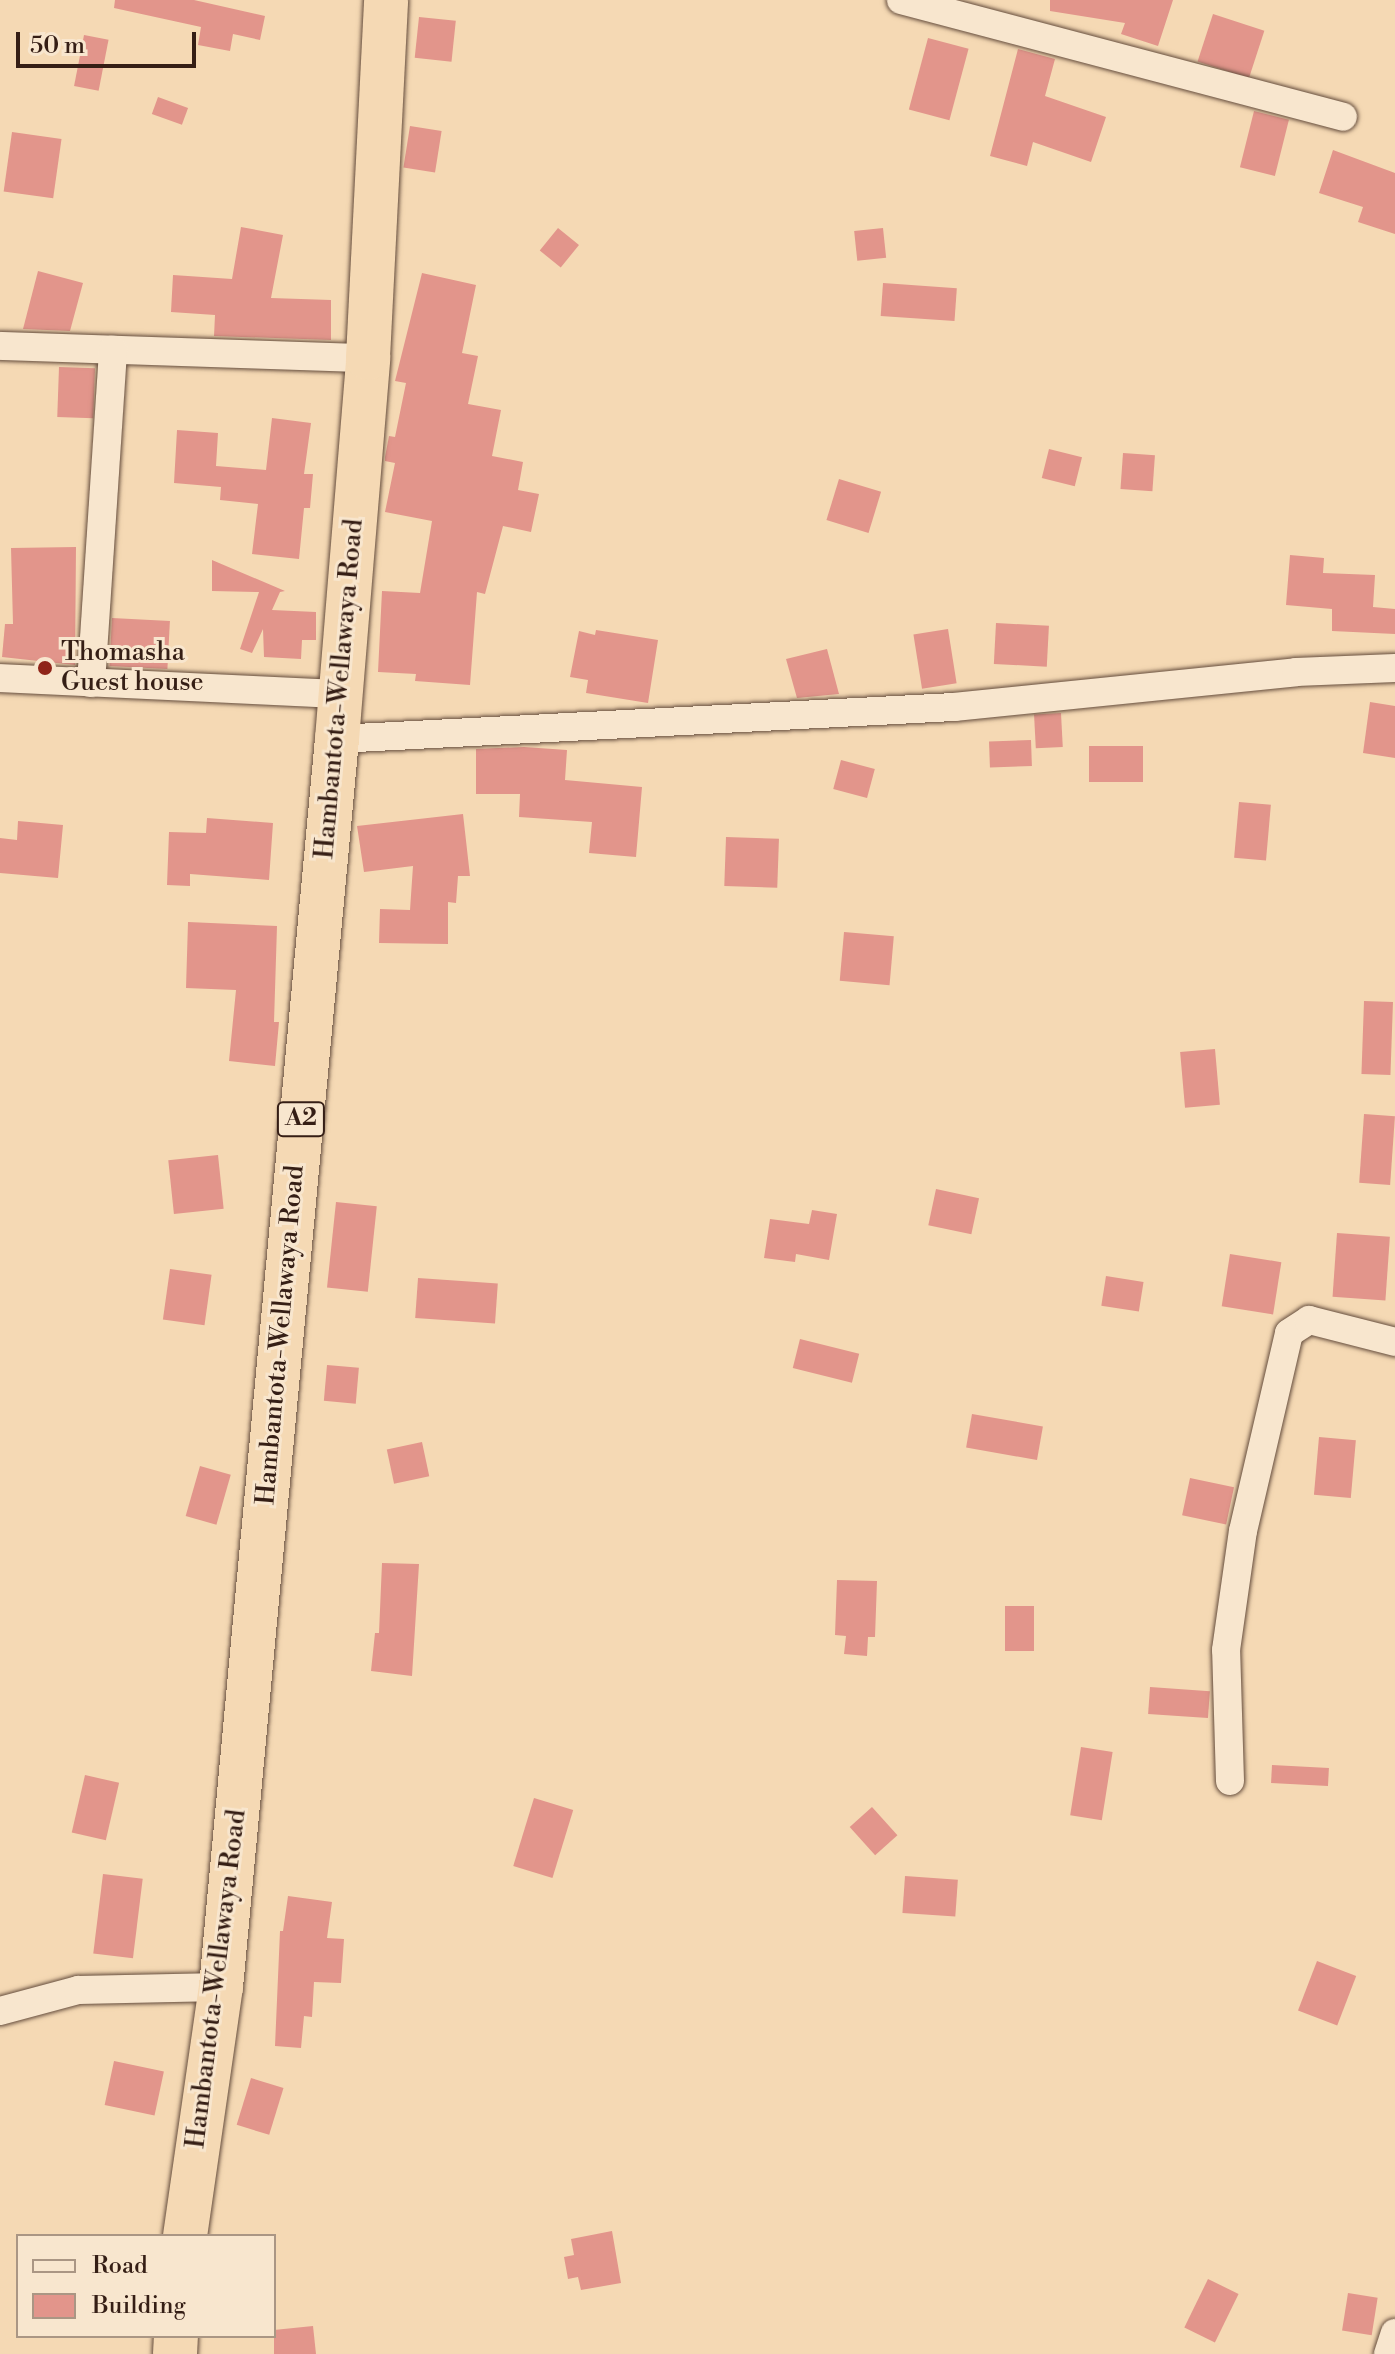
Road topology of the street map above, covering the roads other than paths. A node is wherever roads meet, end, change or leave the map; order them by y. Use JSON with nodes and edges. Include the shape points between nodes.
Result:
{"nodes":[{"id":1,"x":386,"y":0,"type":"edge"},
{"id":2,"x":901,"y":0,"type":"edge"},
{"id":3,"x":1343,"y":117,"type":"dead end"},
{"id":4,"x":0,"y":346,"type":"edge"},
{"id":5,"x":113,"y":350,"type":"junction"},
{"id":6,"x":368,"y":358,"type":"junction"},
{"id":7,"x":1395,"y":668,"type":"edge"},
{"id":8,"x":0,"y":678,"type":"edge"},
{"id":9,"x":91,"y":683,"type":"junction"},
{"id":10,"x":340,"y":694,"type":"junction"},
{"id":11,"x":337,"y":739,"type":"junction"},
{"id":12,"x":1395,"y":1342,"type":"edge"},
{"id":13,"x":1230,"y":1781,"type":"dead end"},
{"id":14,"x":221,"y":1987,"type":"junction"},
{"id":15,"x":0,"y":2011,"type":"edge"},
{"id":16,"x":185,"y":2234,"type":"edge"},
{"id":17,"x":1395,"y":2333,"type":"edge"},
{"id":18,"x":1388,"y":2354,"type":"edge"}],
"edges":[{"from":1,"to":6,"type":"highway","name":"Hambantota-Wellawaya Road","number":"A2"},
{"from":2,"to":3,"type":"street"},
{"from":4,"to":5,"type":"street"},
{"from":5,"to":6,"type":"street"},
{"from":5,"to":9,"type":"street"},
{"from":6,"to":10,"type":"highway","name":"Hambantota-Wellawaya Road","number":"A2"},
{"from":7,"to":11,"type":"street","via":[[1296,672],[954,707]]},
{"from":8,"to":9,"type":"street"},
{"from":9,"to":10,"type":"street"},
{"from":10,"to":11,"type":"highway","name":"Hambantota-Wellawaya Road","number":"A2"},
{"from":11,"to":14,"type":"highway","name":"Hambantota-Wellawaya Road","number":"A2"},
{"from":12,"to":13,"type":"street","via":[[1309,1320],[1289,1333],[1243,1531],[1226,1650]]},
{"from":14,"to":15,"type":"street","via":[[78,1990]]},
{"from":14,"to":16,"type":"highway","name":"Hambantota-Wellawaya Road","number":"A2"},
{"from":17,"to":18,"type":"street"}]}
